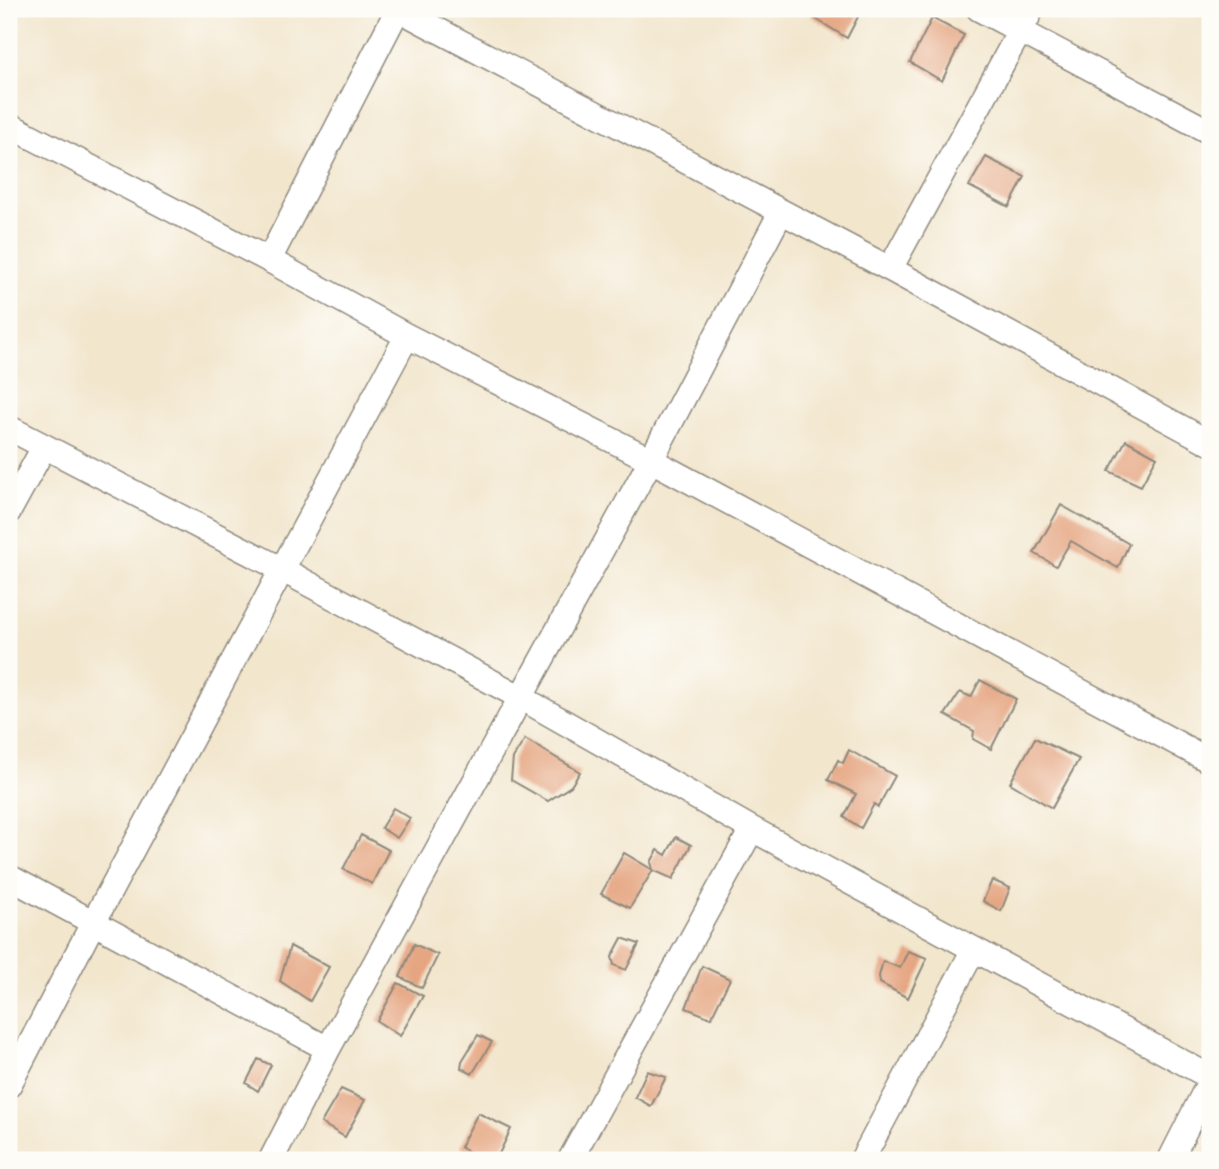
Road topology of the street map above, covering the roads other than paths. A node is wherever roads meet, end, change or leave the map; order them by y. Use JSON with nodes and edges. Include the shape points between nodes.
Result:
{"nodes":[{"id":1,"x":398,"y":9,"type":"edge"},
{"id":2,"x":979,"y":9,"type":"edge"},
{"id":3,"x":1032,"y":9,"type":"edge"},
{"id":4,"x":1020,"y":31,"type":"junction"},
{"id":5,"x":9,"y":125,"type":"edge"},
{"id":6,"x":1210,"y":132,"type":"edge"},
{"id":7,"x":781,"y":212,"type":"junction"},
{"id":8,"x":269,"y":260,"type":"junction"},
{"id":9,"x":890,"y":269,"type":"junction"},
{"id":10,"x":407,"y":336,"type":"junction"},
{"id":11,"x":9,"y":428,"type":"edge"},
{"id":12,"x":1210,"y":443,"type":"edge"},
{"id":13,"x":44,"y":447,"type":"junction"},
{"id":14,"x":652,"y":460,"type":"junction"},
{"id":15,"x":9,"y":511,"type":"edge"},
{"id":16,"x":281,"y":569,"type":"junction"},
{"id":17,"x":520,"y":697,"type":"junction"},
{"id":18,"x":1210,"y":761,"type":"edge"},
{"id":19,"x":752,"y":829,"type":"junction"},
{"id":20,"x":9,"y":877,"type":"edge"},
{"id":21,"x":93,"y":923,"type":"junction"},
{"id":22,"x":974,"y":949,"type":"junction"},
{"id":23,"x":328,"y":1049,"type":"junction"},
{"id":24,"x":1210,"y":1079,"type":"edge"},
{"id":25,"x":9,"y":1086,"type":"edge"},
{"id":26,"x":271,"y":1160,"type":"edge"},
{"id":27,"x":570,"y":1160,"type":"edge"},
{"id":28,"x":862,"y":1160,"type":"edge"},
{"id":29,"x":1170,"y":1160,"type":"edge"}],
"edges":[{"from":1,"to":7,"type":"street"},
{"from":1,"to":8,"type":"street"},
{"from":2,"to":4,"type":"street"},
{"from":3,"to":4,"type":"street"},
{"from":4,"to":6,"type":"street"},
{"from":4,"to":9,"type":"street"},
{"from":5,"to":8,"type":"street"},
{"from":7,"to":9,"type":"street"},
{"from":7,"to":14,"type":"street"},
{"from":8,"to":10,"type":"street"},
{"from":9,"to":12,"type":"street"},
{"from":10,"to":14,"type":"street"},
{"from":10,"to":16,"type":"street"},
{"from":11,"to":13,"type":"street"},
{"from":13,"to":15,"type":"street"},
{"from":13,"to":16,"type":"street"},
{"from":14,"to":17,"type":"street"},
{"from":14,"to":18,"type":"street"},
{"from":16,"to":17,"type":"street"},
{"from":16,"to":21,"type":"street"},
{"from":17,"to":19,"type":"street"},
{"from":17,"to":23,"type":"street"},
{"from":19,"to":22,"type":"street"},
{"from":19,"to":27,"type":"street"},
{"from":20,"to":21,"type":"street"},
{"from":21,"to":23,"type":"street"},
{"from":21,"to":25,"type":"street"},
{"from":22,"to":24,"type":"street"},
{"from":22,"to":28,"type":"street"},
{"from":23,"to":26,"type":"street"},
{"from":24,"to":29,"type":"street"}]}
